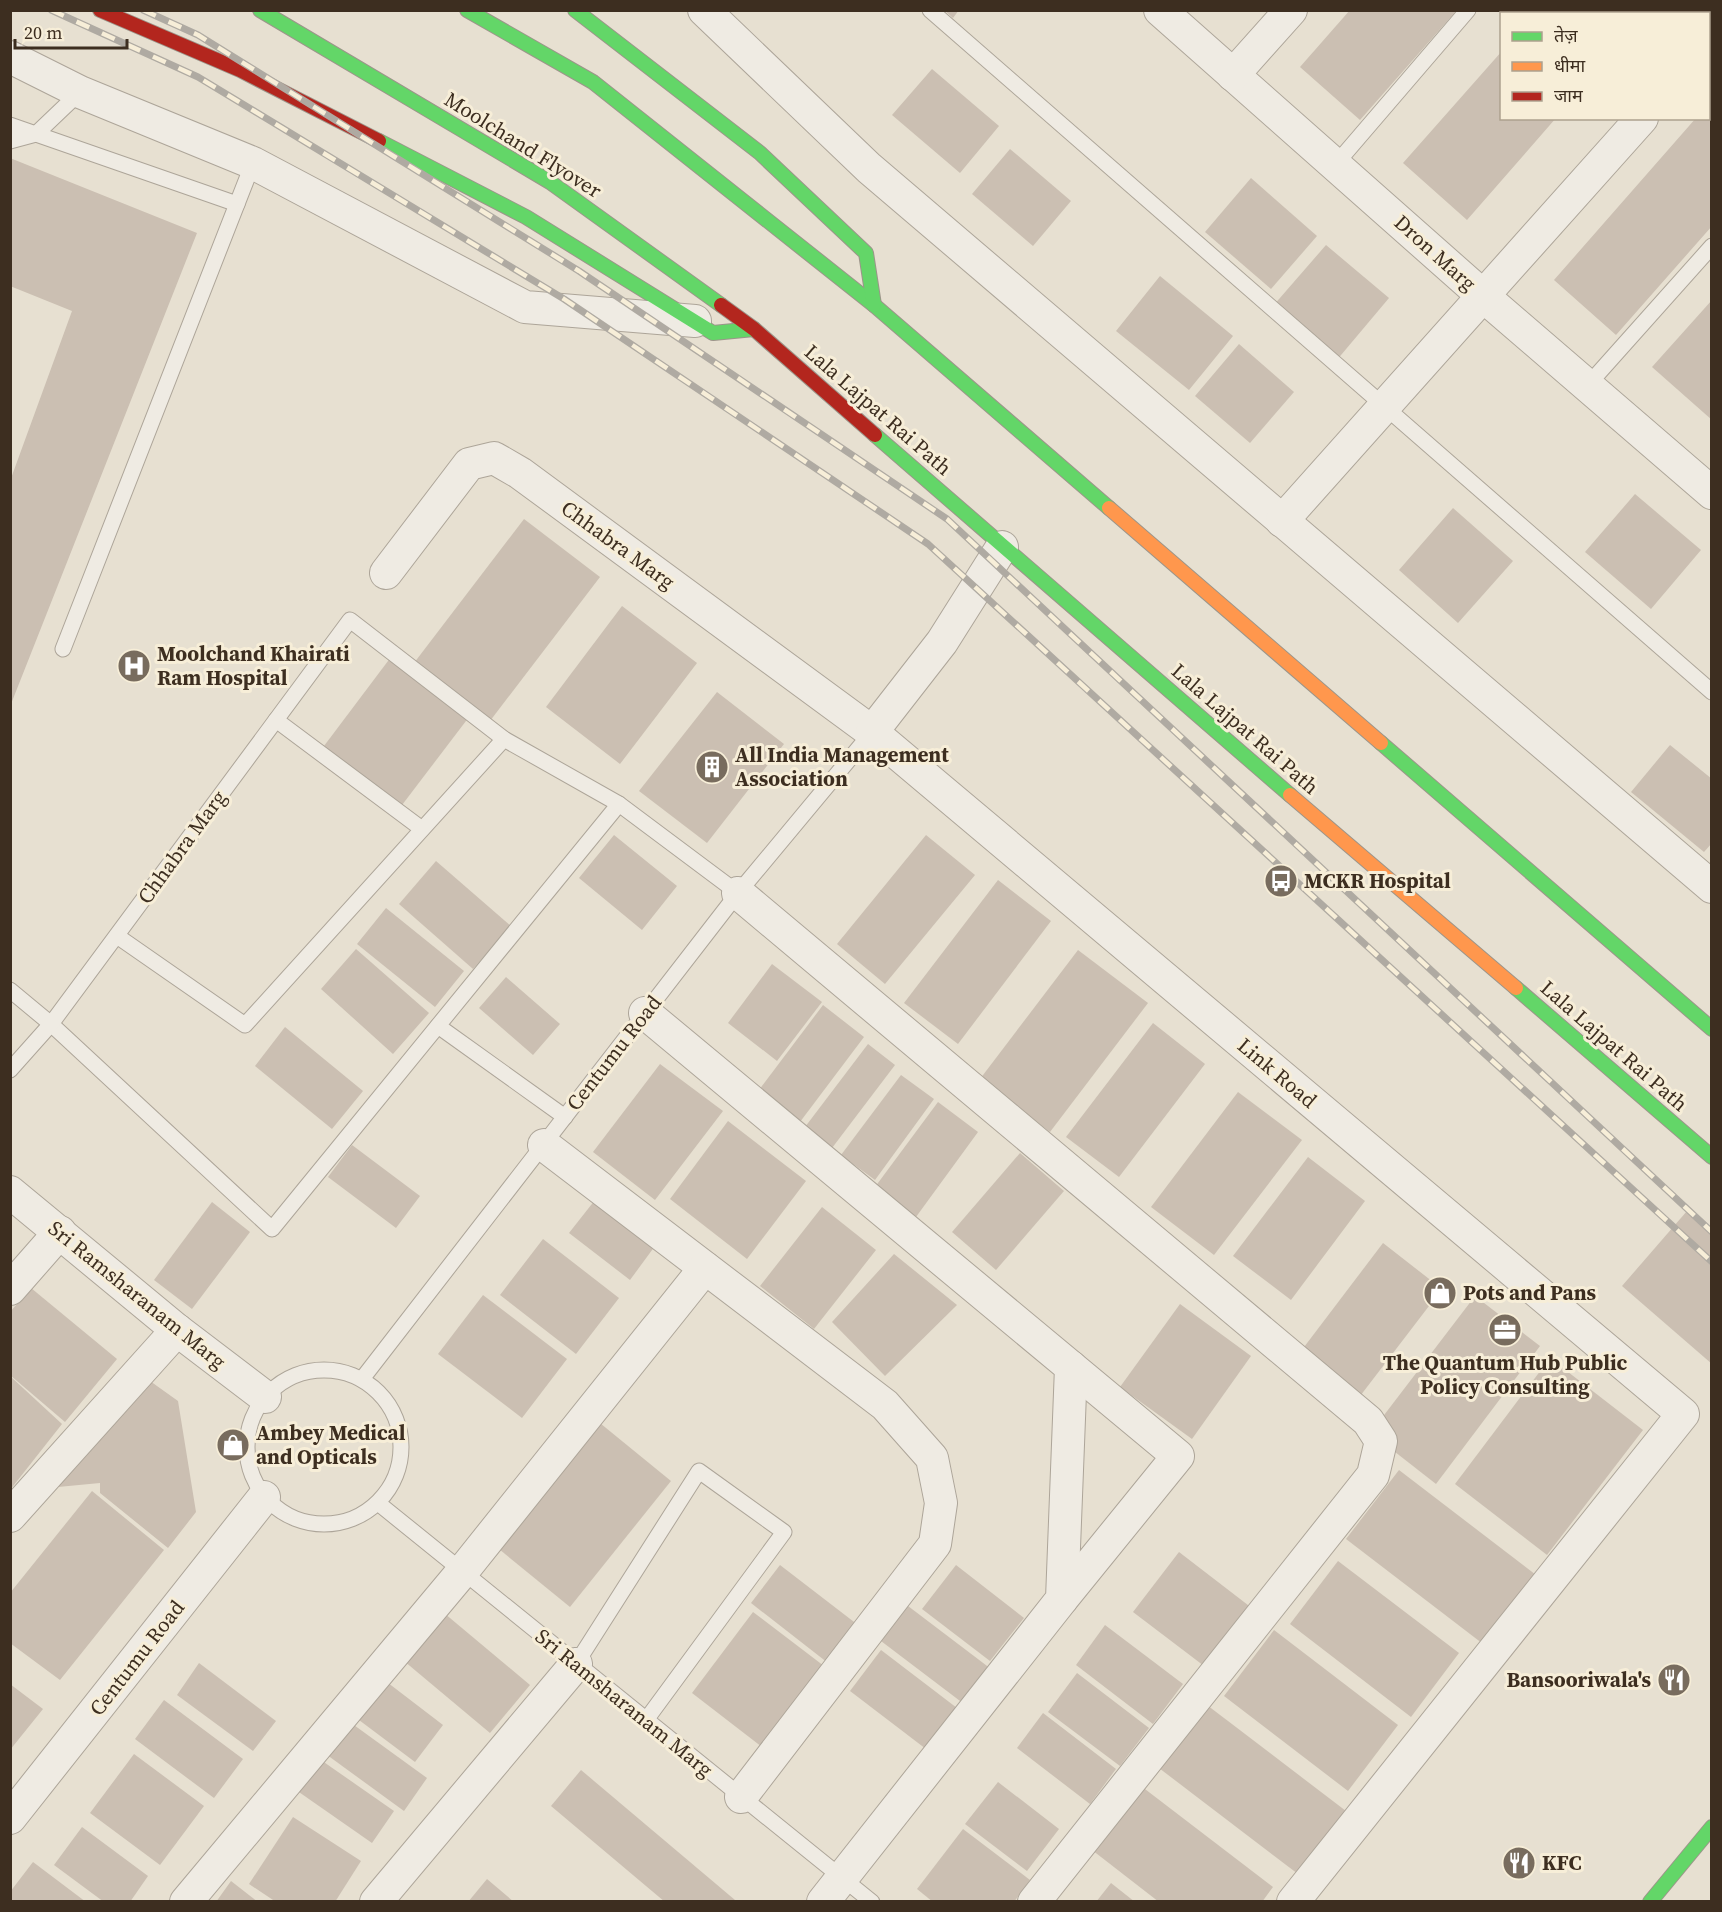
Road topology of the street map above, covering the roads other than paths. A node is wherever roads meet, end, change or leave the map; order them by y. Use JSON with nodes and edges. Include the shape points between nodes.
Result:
{"nodes":[{"id":1,"x":100,"y":10,"type":"edge"},
{"id":2,"x":260,"y":10,"type":"edge"},
{"id":3,"x":467,"y":10,"type":"edge"},
{"id":4,"x":575,"y":10,"type":"edge"},
{"id":5,"x":704,"y":10,"type":"edge"},
{"id":6,"x":930,"y":10,"type":"edge"},
{"id":7,"x":1160,"y":10,"type":"edge"},
{"id":8,"x":1291,"y":10,"type":"edge"},
{"id":9,"x":1468,"y":10,"type":"edge"},
{"id":10,"x":10,"y":57,"type":"edge"},
{"id":11,"x":1233,"y":75,"type":"junction"},
{"id":12,"x":80,"y":92,"type":"junction"},
{"id":13,"x":1640,"y":120,"type":"edge"},
{"id":14,"x":10,"y":125,"type":"edge"},
{"id":15,"x":36,"y":134,"type":"junction"},
{"id":16,"x":10,"y":141,"type":"edge"},
{"id":17,"x":253,"y":163,"type":"junction"},
{"id":18,"x":1335,"y":165,"type":"junction"},
{"id":19,"x":237,"y":204,"type":"junction"},
{"id":20,"x":1712,"y":246,"type":"edge"},
{"id":21,"x":1482,"y":296,"type":"junction"},
{"id":22,"x":874,"y":305,"type":"junction"},
{"id":23,"x":696,"y":321,"type":"junction"},
{"id":24,"x":754,"y":329,"type":"junction"},
{"id":25,"x":1587,"y":386,"type":"junction"},
{"id":26,"x":1383,"y":406,"type":"junction"},
{"id":27,"x":1711,"y":491,"type":"edge"},
{"id":28,"x":1282,"y":521,"type":"junction"},
{"id":29,"x":1002,"y":547,"type":"junction"},
{"id":30,"x":386,"y":573,"type":"dead end"},
{"id":31,"x":63,"y":649,"type":"dead end"},
{"id":32,"x":1712,"y":692,"type":"edge"},
{"id":33,"x":276,"y":720,"type":"junction"},
{"id":34,"x":872,"y":732,"type":"junction"},
{"id":35,"x":504,"y":739,"type":"junction"},
{"id":36,"x":619,"y":804,"type":"junction"},
{"id":37,"x":422,"y":830,"type":"junction"},
{"id":38,"x":1712,"y":887,"type":"edge"},
{"id":39,"x":738,"y":893,"type":"junction"},
{"id":40,"x":117,"y":936,"type":"junction"},
{"id":41,"x":10,"y":990,"type":"edge"},
{"id":42,"x":645,"y":1013,"type":"junction"},
{"id":43,"x":51,"y":1024,"type":"junction"},
{"id":44,"x":438,"y":1026,"type":"junction"},
{"id":45,"x":1712,"y":1029,"type":"edge"},
{"id":46,"x":10,"y":1070,"type":"edge"},
{"id":47,"x":565,"y":1117,"type":"junction"},
{"id":48,"x":544,"y":1145,"type":"junction"},
{"id":49,"x":1712,"y":1157,"type":"edge"},
{"id":50,"x":10,"y":1192,"type":"edge"},
{"id":51,"x":60,"y":1232,"type":"junction"},
{"id":52,"x":705,"y":1268,"type":"junction"},
{"id":53,"x":10,"y":1289,"type":"edge"},
{"id":54,"x":177,"y":1330,"type":"junction"},
{"id":55,"x":1071,"y":1367,"type":"junction"},
{"id":56,"x":362,"y":1379,"type":"junction"},
{"id":57,"x":265,"y":1397,"type":"junction"},
{"id":58,"x":264,"y":1497,"type":"junction"},
{"id":59,"x":378,"y":1503,"type":"junction"},
{"id":60,"x":10,"y":1516,"type":"edge"},
{"id":61,"x":462,"y":1572,"type":"junction"},
{"id":62,"x":1062,"y":1599,"type":"junction"},
{"id":63,"x":576,"y":1664,"type":"junction"},
{"id":64,"x":646,"y":1720,"type":"junction"},
{"id":65,"x":741,"y":1797,"type":"junction"},
{"id":66,"x":10,"y":1818,"type":"edge"},
{"id":67,"x":1712,"y":1827,"type":"edge"},
{"id":68,"x":833,"y":1890,"type":"edge"},
{"id":69,"x":186,"y":1902,"type":"edge"},
{"id":70,"x":376,"y":1902,"type":"edge"},
{"id":71,"x":872,"y":1902,"type":"edge"},
{"id":72,"x":1034,"y":1902,"type":"edge"},
{"id":73,"x":1293,"y":1902,"type":"edge"},
{"id":74,"x":1650,"y":1902,"type":"edge"}],
"edges":[{"from":1,"to":23,"type":"main road","via":[[240,70],[526,217]]},
{"from":2,"to":24,"type":"main road","name":"Moolchand Flyover","via":[[550,182]]},
{"from":3,"to":22,"type":"main road","via":[[593,82]]},
{"from":4,"to":22,"type":"main road","via":[[760,153],[866,252]]},
{"from":5,"to":28,"type":"street","via":[[869,168]]},
{"from":6,"to":26,"type":"lane"},
{"from":7,"to":11,"type":"street","name":"Dron Marg"},
{"from":8,"to":11,"type":"street"},
{"from":9,"to":18,"type":"lane"},
{"from":10,"to":12,"type":"street"},
{"from":11,"to":18,"type":"street","name":"Dron Marg"},
{"from":12,"to":15,"type":"lane"},
{"from":12,"to":17,"type":"street"},
{"from":13,"to":21,"type":"street"},
{"from":14,"to":15,"type":"lane"},
{"from":15,"to":16,"type":"lane"},
{"from":15,"to":19,"type":"lane"},
{"from":17,"to":19,"type":"lane"},
{"from":17,"to":23,"type":"street","via":[[525,307]]},
{"from":18,"to":21,"type":"street","name":"Dron Marg"},
{"from":19,"to":31,"type":"lane"},
{"from":20,"to":25,"type":"lane"},
{"from":21,"to":25,"type":"street","name":"Dron Marg"},
{"from":21,"to":26,"type":"street"},
{"from":22,"to":45,"type":"main road"},
{"from":23,"to":24,"type":"main road","via":[[713,333]]},
{"from":24,"to":29,"type":"main road","name":"Lala Lajpat Rai Path"},
{"from":25,"to":27,"type":"street","name":"Dron Marg"},
{"from":26,"to":28,"type":"street"},
{"from":26,"to":32,"type":"lane"},
{"from":28,"to":38,"type":"street"},
{"from":29,"to":34,"type":"street","via":[[942,642]]},
{"from":29,"to":49,"type":"main road","name":"Lala Lajpat Rai Path"},
{"from":30,"to":34,"type":"street","name":"Chhabra Marg","via":[[469,464],[494,458],[530,480]]},
{"from":33,"to":35,"type":"lane","name":"Chhabra Marg","via":[[350,620]]},
{"from":33,"to":37,"type":"lane"},
{"from":33,"to":40,"type":"lane","name":"Chhabra Marg"},
{"from":34,"to":39,"type":"lane","name":"Centumu Road"},
{"from":34,"to":73,"type":"street","name":"Link Road","via":[[1683,1414]]},
{"from":35,"to":36,"type":"lane"},
{"from":35,"to":37,"type":"lane"},
{"from":36,"to":39,"type":"lane"},
{"from":36,"to":44,"type":"lane"},
{"from":37,"to":40,"type":"lane","via":[[245,1025]]},
{"from":39,"to":42,"type":"lane","name":"Centumu Road"},
{"from":39,"to":72,"type":"street","via":[[1368,1421],[1381,1441],[1373,1475]]},
{"from":40,"to":43,"type":"lane","name":"Chhabra Marg"},
{"from":41,"to":43,"type":"lane"},
{"from":42,"to":47,"type":"lane","name":"Centumu Road"},
{"from":42,"to":55,"type":"street"},
{"from":43,"to":44,"type":"lane","via":[[272,1229]]},
{"from":43,"to":46,"type":"lane","name":"Chhabra Marg"},
{"from":44,"to":47,"type":"lane"},
{"from":47,"to":48,"type":"lane","name":"Centumu Road"},
{"from":48,"to":52,"type":"street"},
{"from":48,"to":56,"type":"lane","name":"Centumu Road"},
{"from":50,"to":51,"type":"street","name":"Sri Ramsharanam Marg"},
{"from":51,"to":53,"type":"street"},
{"from":51,"to":54,"type":"street","name":"Sri Ramsharanam Marg"},
{"from":52,"to":61,"type":"street"},
{"from":52,"to":65,"type":"street","via":[[885,1405],[932,1458],[940,1503],[935,1544]]},
{"from":54,"to":57,"type":"street","name":"Sri Ramsharanam Marg"},
{"from":54,"to":60,"type":"street"},
{"from":55,"to":62,"type":"street"},
{"from":55,"to":62,"type":"street","via":[[1178,1456]]},
{"from":56,"to":57,"type":"lane","via":[[336,1371],[311,1371],[286,1380]]},
{"from":56,"to":59,"type":"lane","via":[[382,1396],[397,1420],[401,1446],[393,1481]]},
{"from":57,"to":58,"type":"lane","via":[[251,1420],[246,1446],[250,1473]]},
{"from":58,"to":59,"type":"lane","via":[[293,1518],[330,1525],[356,1519]]},
{"from":58,"to":66,"type":"street","name":"Centumu Road"},
{"from":59,"to":61,"type":"lane","name":"Sri Ramsharanam Marg"},
{"from":61,"to":63,"type":"lane","name":"Sri Ramsharanam Marg"},
{"from":61,"to":69,"type":"street"},
{"from":62,"to":68,"type":"street"},
{"from":63,"to":64,"type":"lane","name":"Sri Ramsharanam Marg"},
{"from":63,"to":64,"type":"lane","via":[[699,1471],[784,1532]]},
{"from":63,"to":70,"type":"street"},
{"from":64,"to":65,"type":"lane","name":"Sri Ramsharanam Marg"},
{"from":65,"to":68,"type":"lane","name":"Sri Ramsharanam Marg"},
{"from":67,"to":74,"type":"main road"},
{"from":68,"to":71,"type":"lane","name":"Sri Ramsharanam Marg"}]}
